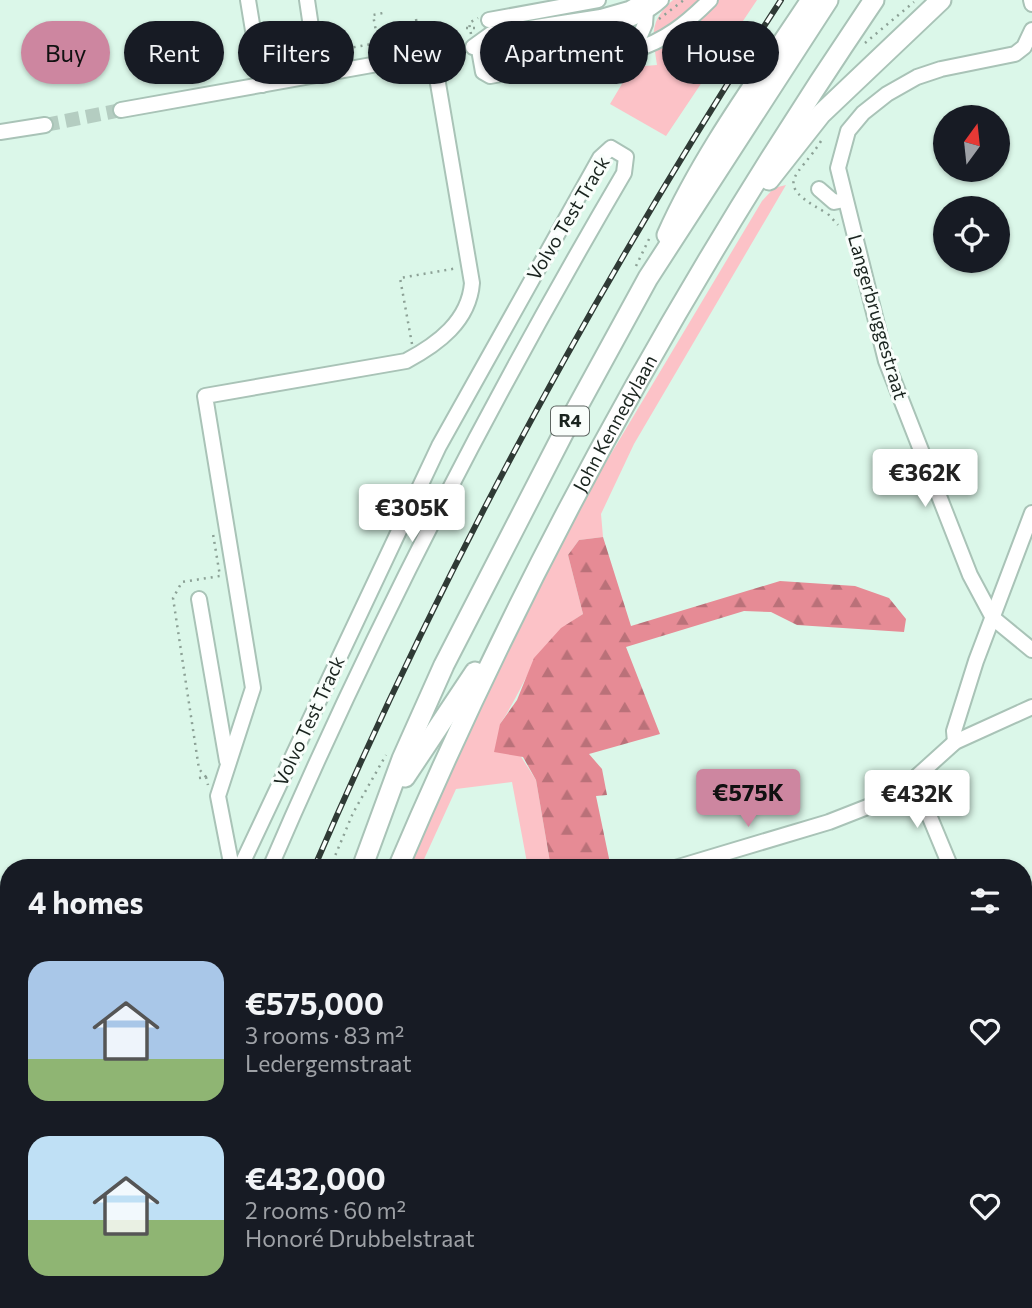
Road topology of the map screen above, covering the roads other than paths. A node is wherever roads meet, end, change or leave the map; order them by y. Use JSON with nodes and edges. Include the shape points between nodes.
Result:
{"nodes":[{"id":1,"x":248,"y":0,"type":"edge"},
{"id":2,"x":307,"y":0,"type":"edge"},
{"id":3,"x":598,"y":0,"type":"edge"},
{"id":4,"x":661,"y":0,"type":"edge"},
{"id":5,"x":710,"y":0,"type":"edge"},
{"id":6,"x":811,"y":0,"type":"edge"},
{"id":7,"x":828,"y":0,"type":"edge"},
{"id":8,"x":860,"y":0,"type":"edge"},
{"id":9,"x":874,"y":0,"type":"edge"},
{"id":10,"x":941,"y":0,"type":"edge"},
{"id":11,"x":645,"y":6,"type":"edge"},
{"id":12,"x":489,"y":20,"type":"dead end"},
{"id":13,"x":310,"y":21,"type":"edge"},
{"id":14,"x":618,"y":21,"type":"edge"},
{"id":15,"x":1032,"y":30,"type":"edge"},
{"id":16,"x":480,"y":46,"type":"edge"},
{"id":17,"x":648,"y":46,"type":"edge"},
{"id":18,"x":480,"y":60,"type":"edge"},
{"id":19,"x":354,"y":68,"type":"edge"},
{"id":20,"x":267,"y":84,"type":"edge"},
{"id":21,"x":262,"y":85,"type":"junction"},
{"id":22,"x":121,"y":110,"type":"tunnel mouth"},
{"id":23,"x":45,"y":125,"type":"tunnel mouth"},
{"id":24,"x":0,"y":132,"type":"edge"},
{"id":25,"x":819,"y":189,"type":"dead end"},
{"id":26,"x":846,"y":206,"type":"junction"},
{"id":27,"x":648,"y":278,"type":"junction"},
{"id":28,"x":1032,"y":513,"type":"edge"},
{"id":29,"x":198,"y":599,"type":"dead end"},
{"id":30,"x":516,"y":609,"type":"junction"},
{"id":31,"x":993,"y":618,"type":"junction"},
{"id":32,"x":1032,"y":650,"type":"edge"},
{"id":33,"x":1032,"y":707,"type":"edge"},
{"id":34,"x":955,"y":742,"type":"junction"},
{"id":35,"x":227,"y":763,"type":"junction"},
{"id":36,"x":914,"y":779,"type":"junction"},
{"id":37,"x":375,"y":837,"type":"junction"},
{"id":38,"x":230,"y":859,"type":"edge"},
{"id":39,"x":244,"y":859,"type":"edge"},
{"id":40,"x":274,"y":859,"type":"edge"},
{"id":41,"x":366,"y":859,"type":"edge"},
{"id":42,"x":402,"y":859,"type":"edge"},
{"id":43,"x":714,"y":859,"type":"edge"},
{"id":44,"x":947,"y":859,"type":"edge"}],
"edges":[{"from":1,"to":21,"type":"street"},
{"from":2,"to":13,"type":"street"},
{"from":3,"to":12,"type":"street"},
{"from":4,"to":11,"type":"street"},
{"from":5,"to":17,"type":"street","via":[[691,19]]},
{"from":6,"to":27,"type":"highway","via":[[678,210]]},
{"from":7,"to":27,"type":"highway","name":"John Kennedylaan","number":"R4"},
{"from":8,"to":37,"type":"highway","name":"John Kennedylaan","number":"R4","via":[[751,166],[673,298],[529,558],[478,667],[407,773]]},
{"from":9,"to":30,"type":"highway","name":"John Kennedylaan","number":"R4","via":[[747,192],[681,303],[606,433]]},
{"from":10,"to":30,"type":"highway","via":[[821,114],[772,174],[630,407]]},
{"from":11,"to":14,"type":"street"},
{"from":15,"to":26,"type":"street","name":"Langerbruggestraat","via":[[1015,54],[917,77],[863,113],[848,131],[838,169]]},
{"from":16,"to":18,"type":"street","via":[[476,45]]},
{"from":19,"to":35,"type":"street","via":[[441,52],[471,297],[449,332],[406,361],[205,396],[253,688]]},
{"from":20,"to":21,"type":"street"},
{"from":21,"to":22,"type":"street"},
{"from":23,"to":24,"type":"street"},
{"from":25,"to":26,"type":"street"},
{"from":26,"to":31,"type":"street","name":"Langerbruggestraat","via":[[886,361],[970,575]]},
{"from":27,"to":37,"type":"highway","name":"John Kennedylaan","number":"R4","via":[[444,665],[402,759]]},
{"from":28,"to":31,"type":"street"},
{"from":29,"to":35,"type":"street"},
{"from":30,"to":42,"type":"highway","name":"John Kennedylaan","number":"R4"},
{"from":31,"to":32,"type":"street"},
{"from":31,"to":34,"type":"street","via":[[975,661],[954,731]]},
{"from":33,"to":34,"type":"street"},
{"from":34,"to":36,"type":"street"},
{"from":35,"to":38,"type":"street","via":[[218,796]]},
{"from":36,"to":43,"type":"street","via":[[875,804],[830,822]]},
{"from":36,"to":44,"type":"street"},
{"from":37,"to":41,"type":"highway","name":"John Kennedylaan","number":"R4"},
{"from":39,"to":40,"type":"street","name":"Volvo Test Track","via":[[439,446],[600,158],[611,148],[626,157],[624,173],[436,511]]}]}
